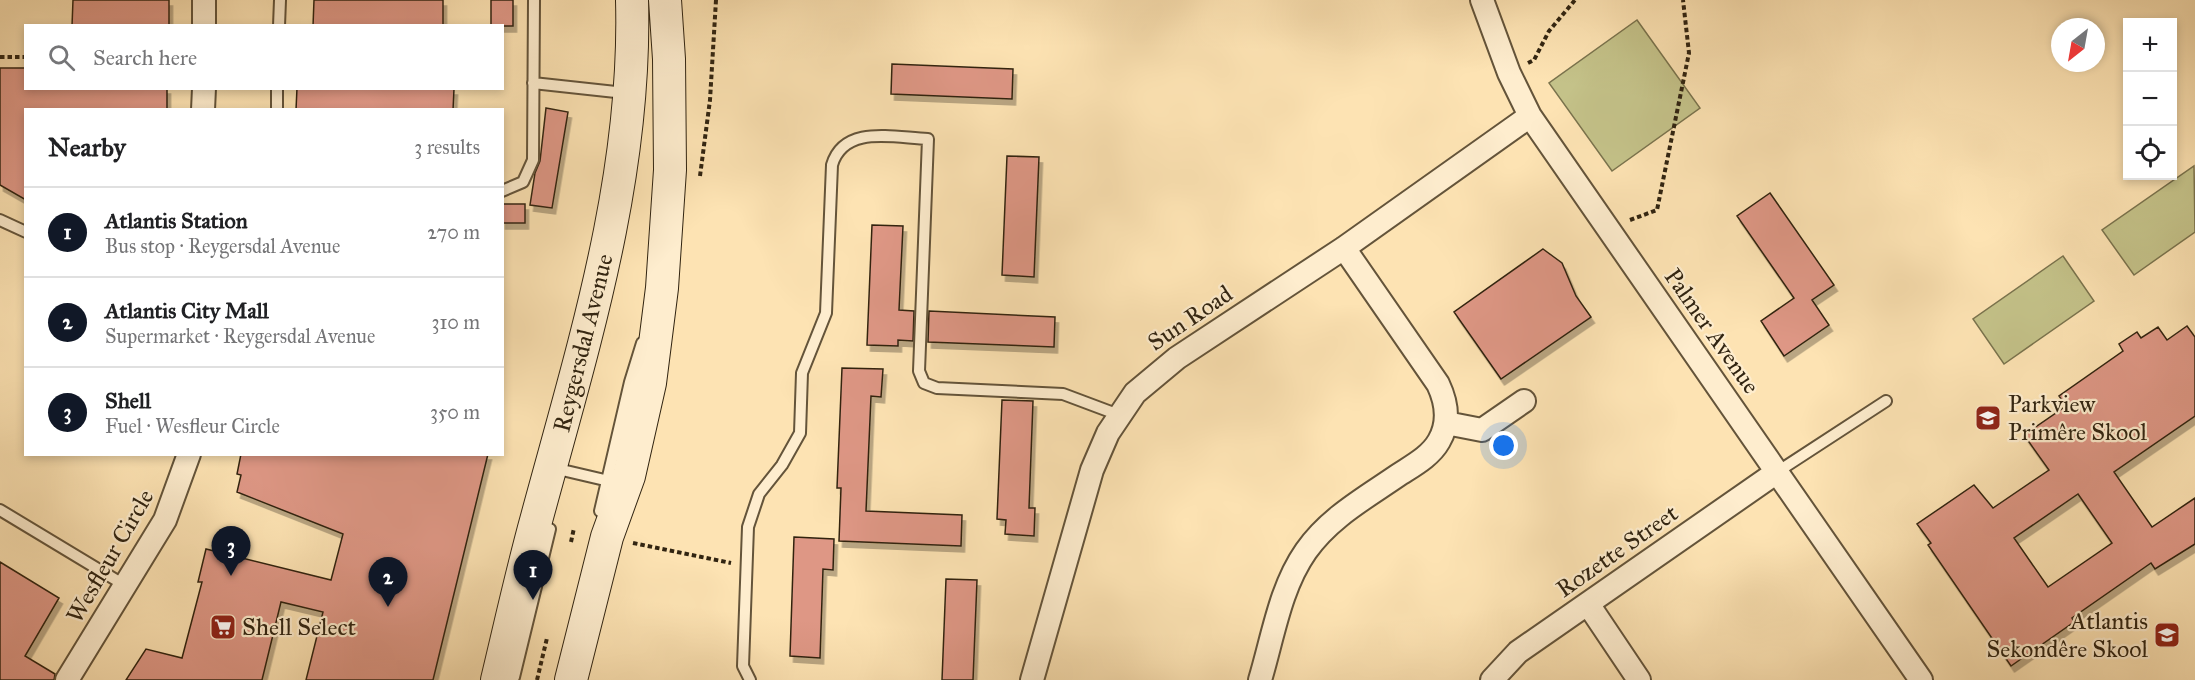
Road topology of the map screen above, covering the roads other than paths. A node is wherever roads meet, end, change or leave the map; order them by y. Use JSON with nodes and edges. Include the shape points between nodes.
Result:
{"nodes":[{"id":1,"x":204,"y":0,"type":"edge"},
{"id":2,"x":280,"y":0,"type":"edge"},
{"id":3,"x":534,"y":0,"type":"edge"},
{"id":4,"x":632,"y":0,"type":"edge"},
{"id":5,"x":664,"y":0,"type":"edge"},
{"id":6,"x":1482,"y":0,"type":"edge"},
{"id":7,"x":204,"y":24,"type":"edge"},
{"id":8,"x":279,"y":24,"type":"edge"},
{"id":9,"x":533,"y":83,"type":"junction"},
{"id":10,"x":204,"y":90,"type":"edge"},
{"id":11,"x":277,"y":90,"type":"edge"},
{"id":12,"x":629,"y":94,"type":"junction"},
{"id":13,"x":203,"y":108,"type":"edge"},
{"id":14,"x":277,"y":108,"type":"edge"},
{"id":15,"x":1530,"y":116,"type":"junction"},
{"id":16,"x":504,"y":190,"type":"edge"},
{"id":17,"x":0,"y":220,"type":"edge"},
{"id":18,"x":24,"y":231,"type":"edge"},
{"id":19,"x":1344,"y":248,"type":"junction"},
{"id":20,"x":663,"y":273,"type":"junction"},
{"id":21,"x":591,"y":321,"type":"junction"},
{"id":22,"x":1524,"y":401,"type":"dead end"},
{"id":23,"x":1886,"y":401,"type":"dead end"},
{"id":24,"x":1119,"y":415,"type":"junction"},
{"id":25,"x":1446,"y":423,"type":"junction"},
{"id":26,"x":188,"y":456,"type":"edge"},
{"id":27,"x":1777,"y":472,"type":"junction"},
{"id":28,"x":609,"y":481,"type":"junction"},
{"id":29,"x":0,"y":510,"type":"edge"},
{"id":30,"x":553,"y":512,"type":"dead end"},
{"id":31,"x":597,"y":523,"type":"dead end"},
{"id":32,"x":126,"y":587,"type":"junction"},
{"id":33,"x":1588,"y":604,"type":"junction"},
{"id":34,"x":67,"y":680,"type":"edge"},
{"id":35,"x":497,"y":680,"type":"edge"},
{"id":36,"x":513,"y":680,"type":"edge"},
{"id":37,"x":571,"y":680,"type":"edge"},
{"id":38,"x":750,"y":680,"type":"edge"},
{"id":39,"x":1032,"y":680,"type":"edge"},
{"id":40,"x":1260,"y":680,"type":"edge"},
{"id":41,"x":1492,"y":680,"type":"edge"},
{"id":42,"x":1639,"y":680,"type":"edge"},
{"id":43,"x":1921,"y":680,"type":"edge"}],
"edges":[{"from":1,"to":7,"type":"street"},
{"from":2,"to":8,"type":"lane"},
{"from":3,"to":9,"type":"lane"},
{"from":4,"to":12,"type":"main road","name":"Reygersdal Avenue"},
{"from":5,"to":20,"type":"main road","via":[[670,126]]},
{"from":6,"to":15,"type":"street","name":"Palmer Avenue"},
{"from":9,"to":12,"type":"lane"},
{"from":9,"to":16,"type":"lane","via":[[530,171],[523,182]]},
{"from":10,"to":13,"type":"street"},
{"from":11,"to":14,"type":"lane"},
{"from":12,"to":21,"type":"main road","name":"Reygersdal Avenue","via":[[615,208]]},
{"from":15,"to":19,"type":"street","name":"Sun Road"},
{"from":15,"to":27,"type":"street","name":"Palmer Avenue"},
{"from":17,"to":18,"type":"lane"},
{"from":19,"to":24,"type":"street","name":"Sun Road","via":[[1155,374]]},
{"from":19,"to":25,"type":"street","via":[[1438,384]]},
{"from":20,"to":28,"type":"lane","via":[[630,382]]},
{"from":20,"to":37,"type":"main road","via":[[650,383],[639,437]]},
{"from":21,"to":28,"type":"lane","via":[[583,381],[561,475]]},
{"from":21,"to":35,"type":"main road","name":"Reygersdal Avenue","via":[[536,519]]},
{"from":22,"to":25,"type":"street","via":[[1482,430]]},
{"from":23,"to":27,"type":"lane"},
{"from":24,"to":38,"type":"lane","via":[[1064,394],[937,388],[924,383],[919,371],[928,139],[853,138],[841,146],[832,165],[826,313],[802,373],[800,433],[759,494],[748,527],[743,666]]},
{"from":24,"to":39,"type":"street","name":"Sun Road","via":[[1092,470]]},
{"from":25,"to":40,"type":"street","via":[[1431,452],[1341,515],[1305,553],[1285,594]]},
{"from":26,"to":32,"type":"street","name":"Wesfleur Circle","via":[[165,520]]},
{"from":27,"to":33,"type":"street","name":"Rozette Street"},
{"from":27,"to":43,"type":"street","name":"Palmer Avenue"},
{"from":28,"to":31,"type":"lane"},
{"from":29,"to":32,"type":"lane"},
{"from":30,"to":36,"type":"lane"},
{"from":32,"to":34,"type":"street","name":"Wesfleur Circle"},
{"from":33,"to":41,"type":"street","name":"Rozette Street","via":[[1518,652]]},
{"from":33,"to":42,"type":"street"}]}
